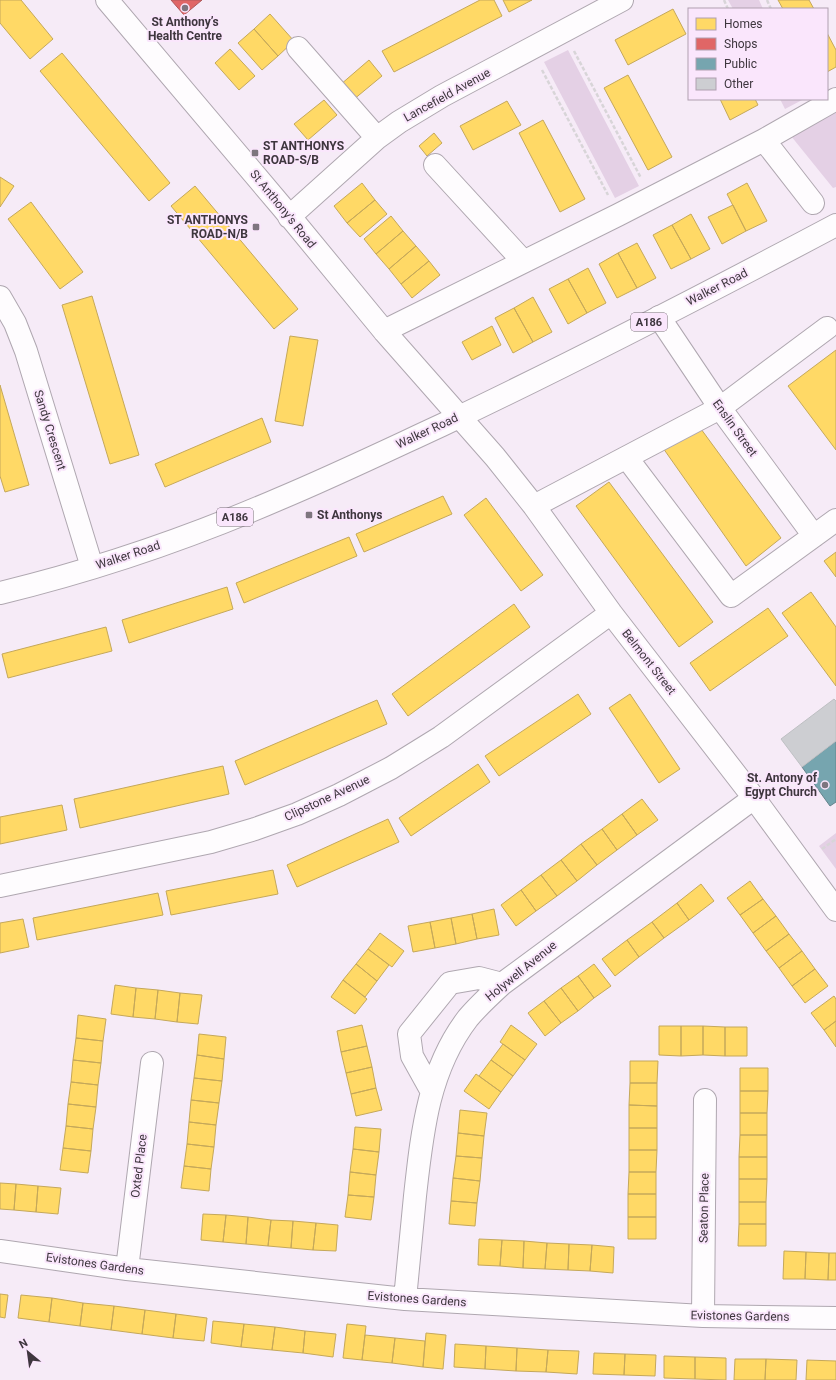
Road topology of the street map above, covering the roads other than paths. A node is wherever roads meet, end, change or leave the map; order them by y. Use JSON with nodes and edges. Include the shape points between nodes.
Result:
{"nodes":[{"id":1,"x":107,"y":0,"type":"edge"},
{"id":2,"x":622,"y":0,"type":"edge"},
{"id":3,"x":298,"y":48,"type":"dead end"},
{"id":4,"x":836,"y":99,"type":"edge"},
{"id":5,"x":378,"y":138,"type":"junction"},
{"id":6,"x":764,"y":140,"type":"junction"},
{"id":7,"x":435,"y":165,"type":"dead end"},
{"id":8,"x":813,"y":203,"type":"dead end"},
{"id":9,"x":289,"y":217,"type":"junction"},
{"id":10,"x":835,"y":227,"type":"edge"},
{"id":11,"x":523,"y":261,"type":"junction"},
{"id":12,"x":0,"y":297,"type":"edge"},
{"id":13,"x":659,"y":317,"type":"junction"},
{"id":14,"x":827,"y":328,"type":"dead end"},
{"id":15,"x":384,"y":331,"type":"junction"},
{"id":16,"x":720,"y":408,"type":"junction"},
{"id":17,"x":460,"y":416,"type":"junction"},
{"id":18,"x":627,"y":458,"type":"junction"},
{"id":19,"x":534,"y":506,"type":"junction"},
{"id":20,"x":836,"y":520,"type":"edge"},
{"id":21,"x":814,"y":536,"type":"junction"},
{"id":22,"x":92,"y":567,"type":"junction"},
{"id":23,"x":0,"y":593,"type":"edge"},
{"id":24,"x":611,"y":613,"type":"junction"},
{"id":25,"x":754,"y":798,"type":"junction"},
{"id":26,"x":0,"y":886,"type":"edge"},
{"id":27,"x":836,"y":910,"type":"edge"},
{"id":28,"x":502,"y":984,"type":"junction"},
{"id":29,"x":152,"y":1063,"type":"dead end"},
{"id":30,"x":432,"y":1092,"type":"junction"},
{"id":31,"x":705,"y":1100,"type":"dead end"},
{"id":32,"x":0,"y":1251,"type":"edge"},
{"id":33,"x":127,"y":1269,"type":"junction"},
{"id":34,"x":405,"y":1299,"type":"junction"},
{"id":35,"x":703,"y":1316,"type":"junction"},
{"id":36,"x":836,"y":1318,"type":"edge"}],
"edges":[{"from":1,"to":9,"type":"street","name":"St Anthony's Road"},
{"from":2,"to":5,"type":"street","name":"Lancefield Avenue","via":[[418,110]]},
{"from":3,"to":5,"type":"street"},
{"from":4,"to":6,"type":"street"},
{"from":5,"to":9,"type":"street","name":"Lancefield Avenue"},
{"from":6,"to":8,"type":"street"},
{"from":6,"to":11,"type":"street"},
{"from":7,"to":11,"type":"street"},
{"from":9,"to":15,"type":"street","name":"St Anthony's Road"},
{"from":10,"to":13,"type":"street","name":"Walker Road","number":"A186"},
{"from":11,"to":15,"type":"street"},
{"from":12,"to":22,"type":"street","name":"Sandy Crescent","via":[[15,323],[26,350]]},
{"from":13,"to":16,"type":"street","name":"Enslin Street"},
{"from":13,"to":17,"type":"street","name":"Walker Road","number":"A186"},
{"from":14,"to":16,"type":"street"},
{"from":15,"to":17,"type":"street","name":"St Anthony's Road"},
{"from":16,"to":18,"type":"street"},
{"from":16,"to":21,"type":"street","name":"Enslin Street"},
{"from":17,"to":19,"type":"street","name":"Belmont Street"},
{"from":17,"to":22,"type":"street","name":"Walker Road","number":"A186","via":[[277,500]]},
{"from":18,"to":19,"type":"street"},
{"from":18,"to":21,"type":"street","via":[[731,596]]},
{"from":19,"to":24,"type":"street","name":"Belmont Street"},
{"from":20,"to":21,"type":"street"},
{"from":22,"to":23,"type":"street","name":"Walker Road","number":"A186"},
{"from":24,"to":25,"type":"street","name":"Belmont Street"},
{"from":24,"to":26,"type":"street","name":"Clipstone Avenue","via":[[441,737],[391,768],[297,814],[210,842]]},
{"from":25,"to":27,"type":"street","name":"Belmont Street"},
{"from":25,"to":28,"type":"street","name":"Holywell Avenue"},
{"from":28,"to":30,"type":"street","name":"Holywell Avenue","via":[[468,1019],[448,1050]]},
{"from":28,"to":30,"type":"street","via":[[479,978],[450,983],[409,1034],[412,1056]]},
{"from":29,"to":33,"type":"street","name":"Oxted Place"},
{"from":30,"to":34,"type":"street","name":"Holywell Avenue","via":[[425,1114]]},
{"from":31,"to":35,"type":"street","name":"Seaton Place"},
{"from":32,"to":33,"type":"street","name":"Evistones Gardens"},
{"from":33,"to":34,"type":"street","name":"Evistones Gardens"},
{"from":34,"to":35,"type":"street","name":"Evistones Gardens"},
{"from":35,"to":36,"type":"street","name":"Evistones Gardens"}]}
